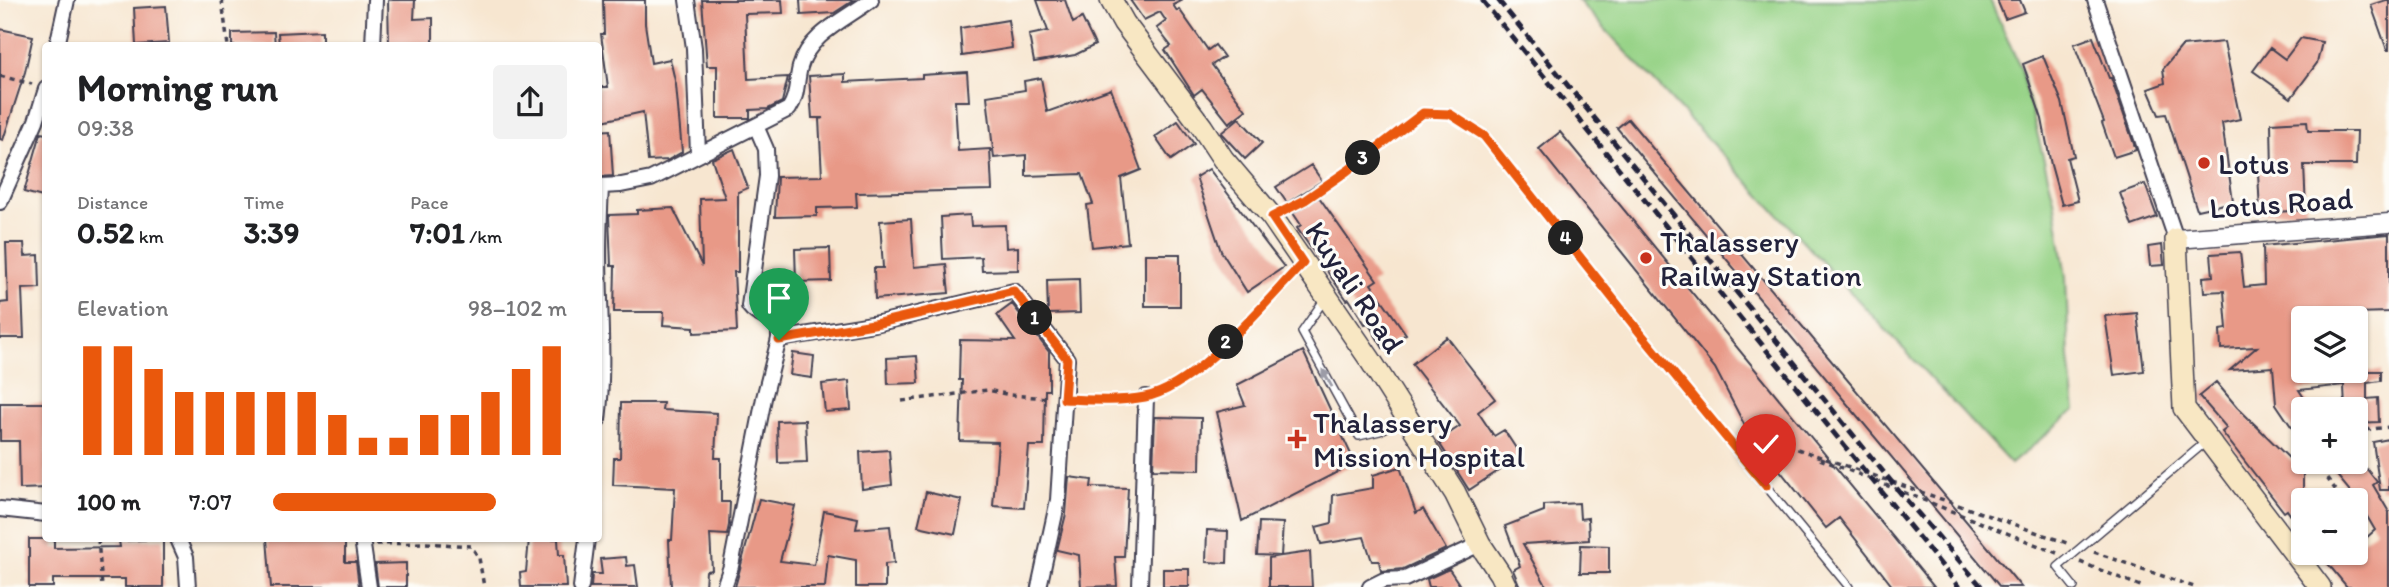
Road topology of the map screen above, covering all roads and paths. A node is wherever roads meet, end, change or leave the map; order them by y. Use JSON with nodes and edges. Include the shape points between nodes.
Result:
{"nodes":[{"id":1,"x":66,"y":0,"type":"edge"},
{"id":2,"x":222,"y":0,"type":"edge"},
{"id":3,"x":375,"y":0,"type":"edge"},
{"id":4,"x":687,"y":0,"type":"edge"},
{"id":5,"x":871,"y":0,"type":"edge"},
{"id":6,"x":1111,"y":0,"type":"edge"},
{"id":7,"x":2095,"y":0,"type":"edge"},
{"id":8,"x":58,"y":42,"type":"edge"},
{"id":9,"x":227,"y":42,"type":"edge"},
{"id":10,"x":373,"y":42,"type":"edge"},
{"id":11,"x":0,"y":76,"type":"edge"},
{"id":12,"x":39,"y":86,"type":"edge"},
{"id":13,"x":756,"y":126,"type":"junction"},
{"id":14,"x":698,"y":154,"type":"junction"},
{"id":15,"x":602,"y":186,"type":"edge"},
{"id":16,"x":0,"y":202,"type":"edge"},
{"id":17,"x":1272,"y":217,"type":"junction"},
{"id":18,"x":2389,"y":223,"type":"edge"},
{"id":19,"x":2176,"y":239,"type":"junction"},
{"id":20,"x":1303,"y":263,"type":"junction"},
{"id":21,"x":1326,"y":297,"type":"junction"},
{"id":22,"x":779,"y":340,"type":"junction"},
{"id":23,"x":1146,"y":397,"type":"junction"},
{"id":24,"x":1064,"y":399,"type":"junction"},
{"id":25,"x":902,"y":401,"type":"dead end"},
{"id":26,"x":1405,"y":416,"type":"junction"},
{"id":27,"x":2389,"y":427,"type":"edge"},
{"id":28,"x":2368,"y":430,"type":"edge"},
{"id":29,"x":2208,"y":440,"type":"junction"},
{"id":30,"x":0,"y":509,"type":"edge"},
{"id":31,"x":42,"y":514,"type":"edge"},
{"id":32,"x":98,"y":542,"type":"edge"},
{"id":33,"x":179,"y":542,"type":"edge"},
{"id":34,"x":363,"y":542,"type":"edge"},
{"id":35,"x":587,"y":542,"type":"edge"},
{"id":36,"x":1480,"y":544,"type":"junction"},
{"id":37,"x":2078,"y":547,"type":"dead end"},
{"id":38,"x":2091,"y":551,"type":"dead end"},
{"id":39,"x":2066,"y":556,"type":"dead end"},
{"id":40,"x":2079,"y":561,"type":"dead end"},
{"id":41,"x":102,"y":587,"type":"edge"},
{"id":42,"x":188,"y":587,"type":"edge"},
{"id":43,"x":369,"y":587,"type":"edge"},
{"id":44,"x":484,"y":587,"type":"edge"},
{"id":45,"x":582,"y":587,"type":"edge"},
{"id":46,"x":724,"y":587,"type":"edge"},
{"id":47,"x":1039,"y":587,"type":"edge"},
{"id":48,"x":1140,"y":587,"type":"edge"},
{"id":49,"x":1370,"y":587,"type":"edge"},
{"id":50,"x":1506,"y":587,"type":"edge"},
{"id":51,"x":1849,"y":587,"type":"edge"},
{"id":52,"x":2074,"y":587,"type":"edge"},
{"id":53,"x":2144,"y":587,"type":"edge"},
{"id":54,"x":2194,"y":587,"type":"edge"},
{"id":55,"x":2319,"y":587,"type":"edge"}],
"edges":[{"from":1,"to":8,"type":"street"},
{"from":2,"to":9,"type":"path"},
{"from":3,"to":10,"type":"street"},
{"from":4,"to":14,"type":"street","via":[[694,48]]},
{"from":5,"to":13,"type":"street","via":[[813,44],[800,68],[796,98],[789,109]]},
{"from":6,"to":17,"type":"main road","name":"Kuyali Road","via":[[1223,159]]},
{"from":7,"to":19,"type":"street"},
{"from":11,"to":12,"type":"path"},
{"from":12,"to":16,"type":"street","via":[[36,121]]},
{"from":13,"to":14,"type":"street"},
{"from":13,"to":22,"type":"street","via":[[765,149],[767,176],[749,306],[779,325]]},
{"from":14,"to":15,"type":"street","via":[[651,178]]},
{"from":17,"to":20,"type":"main road","name":"Kuyali Road"},
{"from":17,"to":51,"type":"lane","via":[[1305,200],[1423,113],[1450,114],[1484,136]]},
{"from":18,"to":19,"type":"street","name":"Lotus Road"},
{"from":19,"to":29,"type":"main road","via":[[2184,408]]},
{"from":20,"to":21,"type":"main road","name":"Kuyali Road"},
{"from":20,"to":23,"type":"path","via":[[1205,365]]},
{"from":21,"to":26,"type":"main road","name":"Kuyali Road"},
{"from":26,"to":21,"type":"lane","one_way":true,"via":[[1380,431],[1359,436],[1301,332]]},
{"from":22,"to":24,"type":"street","via":[[879,323],[1014,291],[1067,359]]},
{"from":22,"to":46,"type":"street"},
{"from":23,"to":24,"type":"path"},
{"from":23,"to":48,"type":"street"},
{"from":24,"to":25,"type":"path","via":[[988,390]]},
{"from":24,"to":47,"type":"street","via":[[1058,500]]},
{"from":26,"to":36,"type":"main road","name":"Kuyali Road","via":[[1455,493]]},
{"from":27,"to":28,"type":"path"},
{"from":29,"to":52,"type":"lane","via":[[2058,567]]},
{"from":29,"to":55,"type":"main road"},
{"from":30,"to":31,"type":"street"},
{"from":32,"to":41,"type":"path"},
{"from":33,"to":42,"type":"street","via":[[186,557]]},
{"from":34,"to":43,"type":"street"},
{"from":34,"to":44,"type":"path","via":[[471,546],[479,558]]},
{"from":35,"to":45,"type":"street"},
{"from":36,"to":49,"type":"street","via":[[1405,579],[1384,580]]},
{"from":36,"to":50,"type":"main road","name":"Kuyali Road"},
{"from":37,"to":39,"type":"path","via":[[1769,439]]},
{"from":38,"to":54,"type":"path"},
{"from":40,"to":53,"type":"path"}]}
